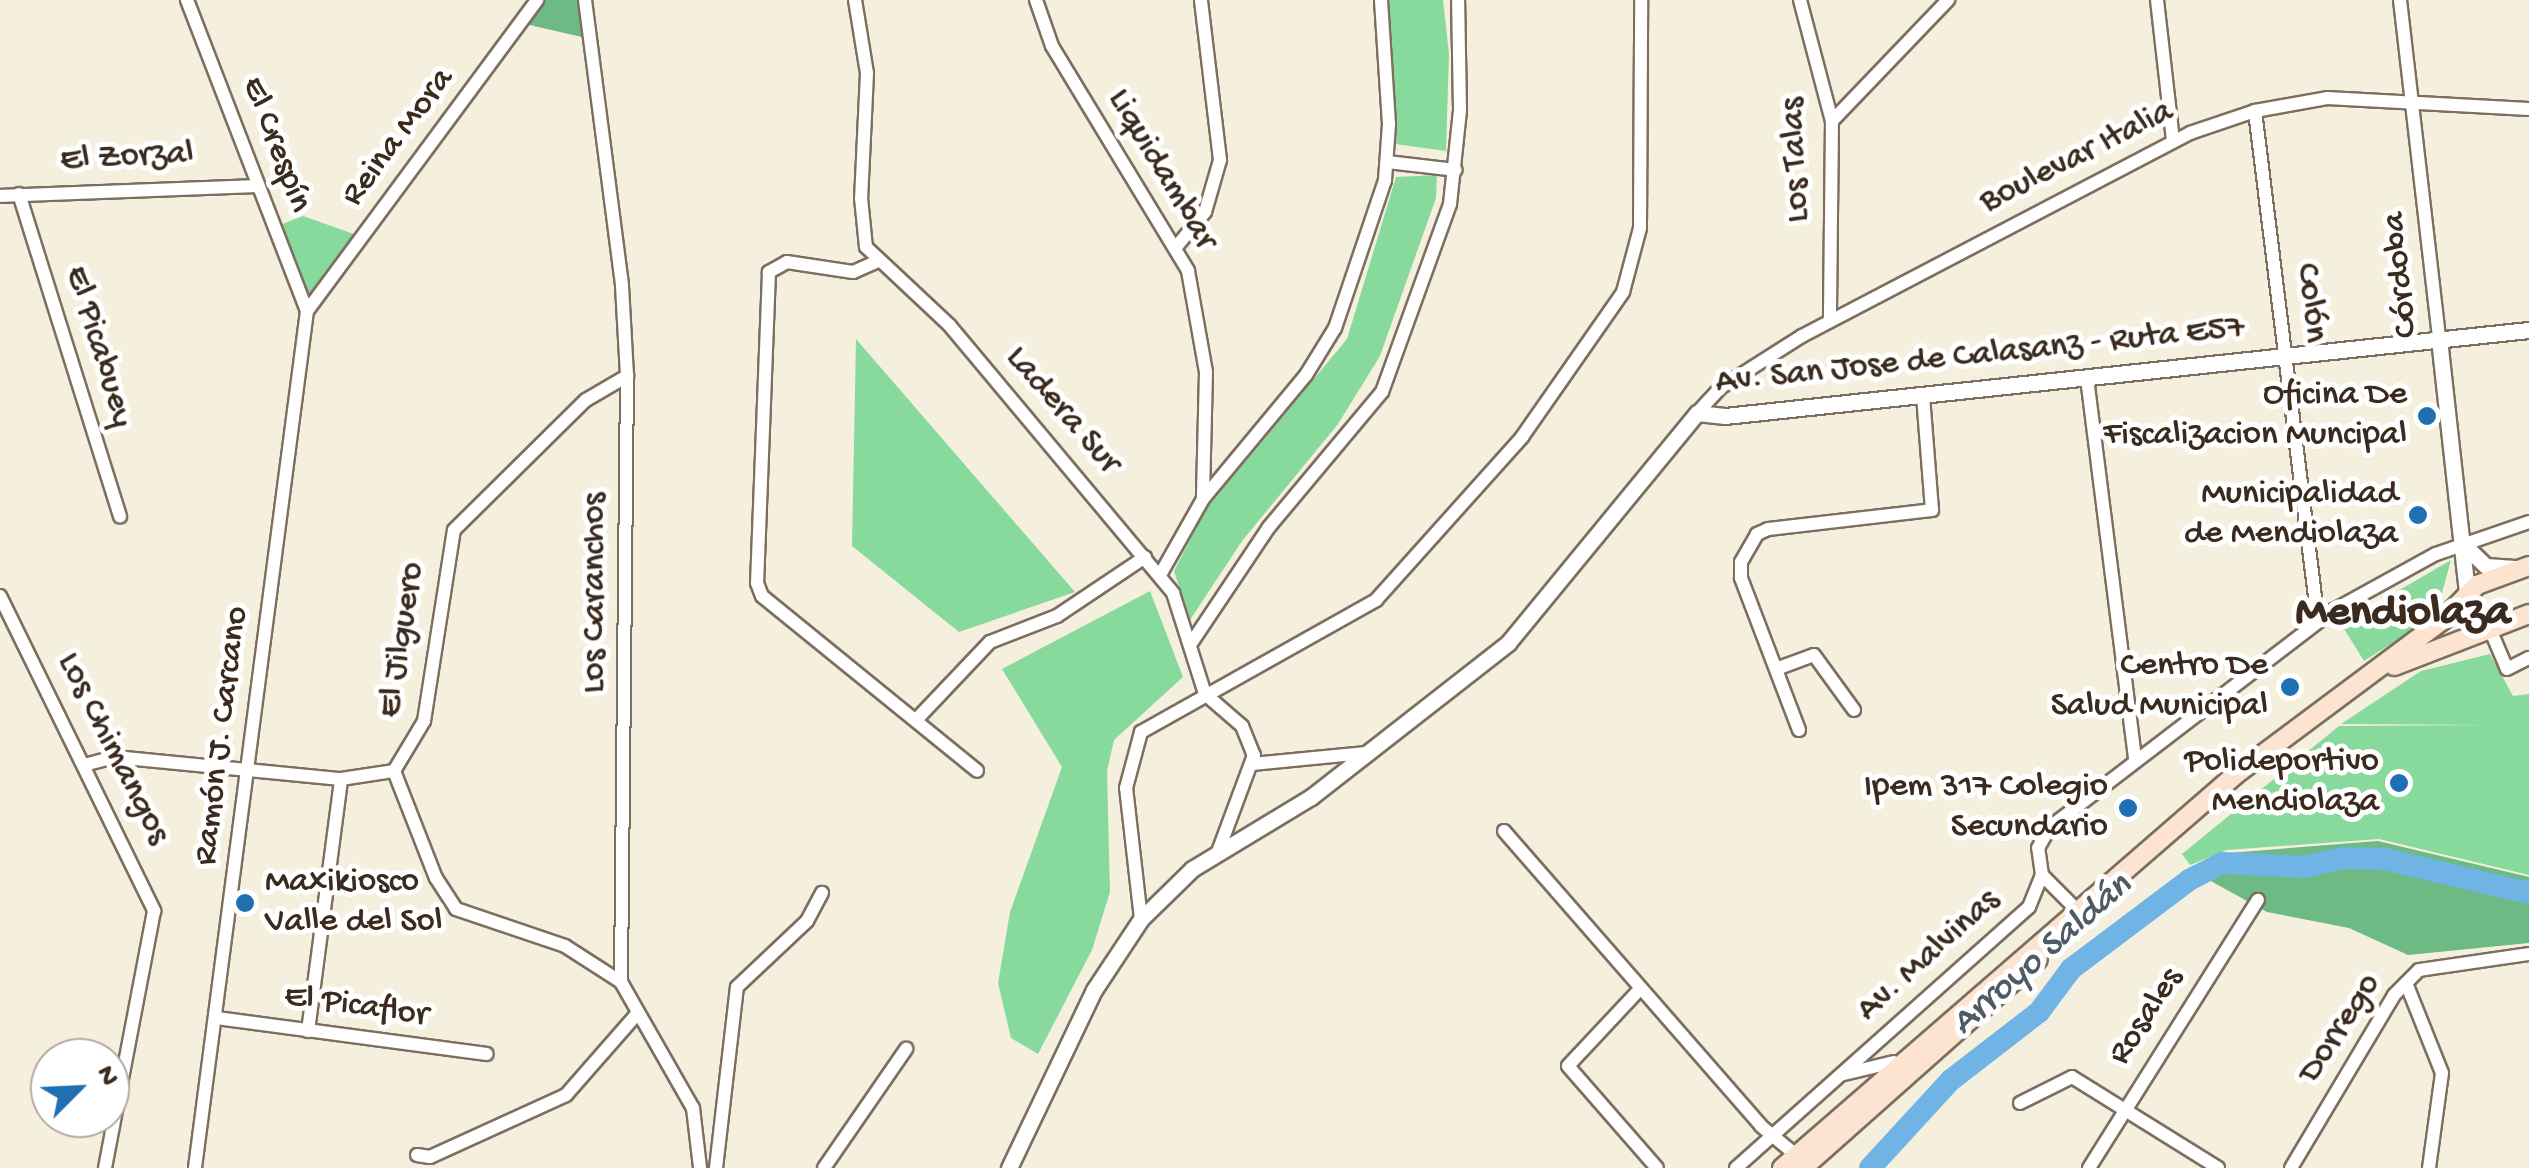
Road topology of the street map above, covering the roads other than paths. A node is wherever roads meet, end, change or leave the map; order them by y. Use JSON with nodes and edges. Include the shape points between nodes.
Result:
{"nodes":[{"id":1,"x":186,"y":0,"type":"edge"},
{"id":2,"x":537,"y":0,"type":"edge"},
{"id":3,"x":585,"y":0,"type":"edge"},
{"id":4,"x":855,"y":0,"type":"edge"},
{"id":5,"x":1036,"y":0,"type":"edge"},
{"id":6,"x":1201,"y":0,"type":"edge"},
{"id":7,"x":1381,"y":0,"type":"edge"},
{"id":8,"x":1458,"y":0,"type":"edge"},
{"id":9,"x":1642,"y":0,"type":"edge"},
{"id":10,"x":1800,"y":0,"type":"edge"},
{"id":11,"x":1948,"y":0,"type":"edge"},
{"id":12,"x":2157,"y":0,"type":"edge"},
{"id":13,"x":2400,"y":0,"type":"edge"},
{"id":14,"x":2413,"y":101,"type":"junction"},
{"id":15,"x":2529,"y":110,"type":"edge"},
{"id":16,"x":2255,"y":111,"type":"junction"},
{"id":17,"x":1832,"y":122,"type":"junction"},
{"id":18,"x":2173,"y":140,"type":"junction"},
{"id":19,"x":1387,"y":162,"type":"junction"},
{"id":20,"x":1456,"y":170,"type":"junction"},
{"id":21,"x":258,"y":186,"type":"junction"},
{"id":22,"x":18,"y":194,"type":"junction"},
{"id":23,"x":0,"y":196,"type":"edge"},
{"id":24,"x":1177,"y":246,"type":"junction"},
{"id":25,"x":878,"y":261,"type":"junction"},
{"id":26,"x":307,"y":311,"type":"junction"},
{"id":27,"x":1830,"y":320,"type":"junction"},
{"id":28,"x":2529,"y":330,"type":"edge"},
{"id":29,"x":2438,"y":339,"type":"junction"},
{"id":30,"x":2287,"y":356,"type":"junction"},
{"id":31,"x":627,"y":376,"type":"junction"},
{"id":32,"x":2087,"y":378,"type":"junction"},
{"id":33,"x":1923,"y":394,"type":"junction"},
{"id":34,"x":1697,"y":412,"type":"junction"},
{"id":35,"x":1202,"y":499,"type":"junction"},
{"id":36,"x":120,"y":517,"type":"dead end"},
{"id":37,"x":2529,"y":522,"type":"edge"},
{"id":38,"x":2462,"y":544,"type":"junction"},
{"id":39,"x":1145,"y":557,"type":"junction"},
{"id":40,"x":2525,"y":567,"type":"edge"},
{"id":41,"x":1160,"y":575,"type":"junction"},
{"id":42,"x":2467,"y":594,"type":"junction"},
{"id":43,"x":0,"y":596,"type":"edge"},
{"id":44,"x":2529,"y":614,"type":"edge"},
{"id":45,"x":2318,"y":621,"type":"junction"},
{"id":46,"x":2487,"y":630,"type":"junction"},
{"id":47,"x":1190,"y":644,"type":"junction"},
{"id":48,"x":2529,"y":658,"type":"edge"},
{"id":49,"x":1776,"y":669,"type":"junction"},
{"id":50,"x":2366,"y":678,"type":"junction"},
{"id":51,"x":1205,"y":694,"type":"junction"},
{"id":52,"x":1854,"y":710,"type":"dead end"},
{"id":53,"x":916,"y":720,"type":"junction"},
{"id":54,"x":1799,"y":730,"type":"dead end"},
{"id":55,"x":1367,"y":753,"type":"junction"},
{"id":56,"x":2135,"y":759,"type":"junction"},
{"id":57,"x":88,"y":764,"type":"junction"},
{"id":58,"x":1253,"y":764,"type":"junction"},
{"id":59,"x":2252,"y":766,"type":"junction"},
{"id":60,"x":250,"y":769,"type":"junction"},
{"id":61,"x":394,"y":771,"type":"junction"},
{"id":62,"x":977,"y":771,"type":"dead end"},
{"id":63,"x":341,"y":779,"type":"junction"},
{"id":64,"x":1504,"y":832,"type":"dead end"},
{"id":65,"x":1218,"y":852,"type":"junction"},
{"id":66,"x":2042,"y":876,"type":"junction"},
{"id":67,"x":822,"y":892,"type":"dead end"},
{"id":68,"x":2258,"y":900,"type":"dead end"},
{"id":69,"x":2077,"y":910,"type":"junction"},
{"id":70,"x":1140,"y":920,"type":"junction"},
{"id":71,"x":2529,"y":954,"type":"edge"},
{"id":72,"x":621,"y":982,"type":"junction"},
{"id":73,"x":2406,"y":982,"type":"junction"},
{"id":74,"x":1640,"y":988,"type":"junction"},
{"id":75,"x":1981,"y":991,"type":"junction"},
{"id":76,"x":637,"y":1014,"type":"junction"},
{"id":77,"x":217,"y":1018,"type":"junction"},
{"id":78,"x":308,"y":1031,"type":"junction"},
{"id":79,"x":906,"y":1050,"type":"dead end"},
{"id":80,"x":487,"y":1054,"type":"dead end"},
{"id":81,"x":1844,"y":1074,"type":"junction"},
{"id":82,"x":2020,"y":1102,"type":"dead end"},
{"id":83,"x":2122,"y":1111,"type":"junction"},
{"id":84,"x":1772,"y":1136,"type":"junction"},
{"id":85,"x":417,"y":1155,"type":"dead end"},
{"id":86,"x":1800,"y":1165,"type":"edge"},
{"id":87,"x":105,"y":1168,"type":"edge"},
{"id":88,"x":195,"y":1168,"type":"edge"},
{"id":89,"x":700,"y":1168,"type":"edge"},
{"id":90,"x":716,"y":1168,"type":"edge"},
{"id":91,"x":824,"y":1168,"type":"edge"},
{"id":92,"x":1009,"y":1168,"type":"edge"},
{"id":93,"x":1657,"y":1168,"type":"edge"},
{"id":94,"x":1736,"y":1168,"type":"edge"},
{"id":95,"x":2088,"y":1168,"type":"edge"},
{"id":96,"x":2218,"y":1168,"type":"edge"},
{"id":97,"x":2291,"y":1168,"type":"edge"},
{"id":98,"x":2429,"y":1168,"type":"edge"}],
"edges":[{"from":1,"to":21,"type":"street","name":"El Crespín"},
{"from":2,"to":26,"type":"street","name":"Reina Mora"},
{"from":3,"to":31,"type":"street","name":"Los Caranchos","via":[[620,266]]},
{"from":4,"to":25,"type":"street","name":"Ladera Sur","via":[[868,73],[862,221]]},
{"from":5,"to":24,"type":"street","name":"Liquidambar","via":[[1066,71]]},
{"from":6,"to":24,"type":"street","via":[[1220,160],[1206,212]]},
{"from":7,"to":19,"type":"street"},
{"from":8,"to":20,"type":"street"},
{"from":9,"to":51,"type":"street","via":[[1640,228],[1623,292],[1544,411],[1376,600]]},
{"from":10,"to":17,"type":"street","name":"Los Talas"},
{"from":11,"to":17,"type":"street"},
{"from":12,"to":18,"type":"street"},
{"from":13,"to":14,"type":"street","name":"Córdoba"},
{"from":14,"to":15,"type":"street","name":"Boulevar Italia"},
{"from":14,"to":16,"type":"street","name":"Boulevar Italia","via":[[2327,98]]},
{"from":14,"to":29,"type":"street","name":"Córdoba"},
{"from":16,"to":18,"type":"street","name":"Boulevar Italia"},
{"from":16,"to":30,"type":"street","name":"Colón"},
{"from":17,"to":27,"type":"street","name":"Los Talas"},
{"from":18,"to":27,"type":"street","name":"Boulevar Italia"},
{"from":19,"to":20,"type":"street"},
{"from":19,"to":35,"type":"street","via":[[1382,195],[1323,350]]},
{"from":20,"to":47,"type":"street","via":[[1442,229],[1375,406],[1282,510]]},
{"from":21,"to":22,"type":"street","name":"El Zorzal"},
{"from":21,"to":26,"type":"street","name":"El Crespín"},
{"from":22,"to":23,"type":"street","name":"El Zorzal"},
{"from":22,"to":36,"type":"street","name":"El Picabuey"},
{"from":24,"to":35,"type":"street","name":"Liquidambar","via":[[1197,304],[1206,372]]},
{"from":25,"to":39,"type":"street","name":"Ladera Sur","via":[[950,326]]},
{"from":25,"to":53,"type":"street","via":[[853,272],[787,262],[769,272],[757,583],[762,596]]},
{"from":26,"to":60,"type":"street","name":"Ramón J. Carcano"},
{"from":27,"to":34,"type":"street","name":"Boulevar Italia","via":[[1720,388]]},
{"from":28,"to":29,"type":"street","name":"Av. San Jose de Calasanz - Ruta E57"},
{"from":29,"to":30,"type":"street","name":"Av. San Jose de Calasanz - Ruta E57"},
{"from":29,"to":38,"type":"street","name":"Córdoba"},
{"from":30,"to":32,"type":"street","name":"Av. San Jose de Calasanz - Ruta E57"},
{"from":30,"to":45,"type":"street","name":"Colón"},
{"from":31,"to":61,"type":"street","name":"El Jilguero","via":[[577,408],[454,530],[424,721]]},
{"from":31,"to":72,"type":"street","name":"Los Caranchos"},
{"from":32,"to":33,"type":"street","name":"Av. San Jose de Calasanz - Ruta E57"},
{"from":32,"to":56,"type":"street"},
{"from":33,"to":34,"type":"street","name":"Av. San Jose de Calasanz - Ruta E57","via":[[1725,416]]},
{"from":33,"to":49,"type":"street","via":[[1932,510],[1768,529],[1747,548],[1742,578]]},
{"from":34,"to":55,"type":"street","name":"Av. San Jose de Calasanz - Ruta E57","via":[[1529,621],[1473,674]]},
{"from":35,"to":41,"type":"street"},
{"from":37,"to":38,"type":"street","name":"Av. Malvinas"},
{"from":38,"to":40,"type":"street","via":[[2486,566]]},
{"from":38,"to":42,"type":"street","name":"Córdoba"},
{"from":38,"to":45,"type":"street","name":"Av. Malvinas"},
{"from":39,"to":41,"type":"street","name":"Ladera Sur"},
{"from":39,"to":53,"type":"street","via":[[1057,616],[990,642]]},
{"from":40,"to":42,"type":"main road"},
{"from":41,"to":47,"type":"street","name":"Ladera Sur"},
{"from":42,"to":46,"type":"main road","via":[[2468,616]]},
{"from":42,"to":50,"type":"main road"},
{"from":43,"to":57,"type":"street","name":"Los Chimangos"},
{"from":44,"to":46,"type":"main road"},
{"from":45,"to":56,"type":"street","name":"Av. Malvinas"},
{"from":46,"to":48,"type":"street","via":[[2506,669]]},
{"from":46,"to":50,"type":"main road"},
{"from":47,"to":51,"type":"street","name":"Ladera Sur"},
{"from":49,"to":52,"type":"street","via":[[1814,655]]},
{"from":49,"to":54,"type":"street"},
{"from":50,"to":59,"type":"main road"},
{"from":51,"to":58,"type":"street","via":[[1242,726]]},
{"from":51,"to":70,"type":"street","via":[[1151,723],[1130,756],[1126,788]]},
{"from":53,"to":62,"type":"street"},
{"from":55,"to":58,"type":"street"},
{"from":55,"to":65,"type":"street","name":"Av. San Jose de Calasanz - Ruta E57","via":[[1296,807]]},
{"from":56,"to":66,"type":"street","name":"Av. Malvinas","via":[[2042,836]]},
{"from":57,"to":60,"type":"street","via":[[115,758]]},
{"from":57,"to":87,"type":"street","name":"Los Chimangos","via":[[154,911]]},
{"from":58,"to":65,"type":"street"},
{"from":59,"to":69,"type":"main road"},
{"from":59,"to":86,"type":"main road"},
{"from":60,"to":63,"type":"street"},
{"from":60,"to":77,"type":"street","name":"Ramón J. Carcano"},
{"from":61,"to":63,"type":"street"},
{"from":61,"to":72,"type":"street","via":[[436,878],[456,909],[566,946]]},
{"from":63,"to":78,"type":"street"},
{"from":64,"to":74,"type":"street"},
{"from":65,"to":70,"type":"street","name":"Av. San Jose de Calasanz - Ruta E57"},
{"from":66,"to":69,"type":"street","via":[[2059,900]]},
{"from":66,"to":81,"type":"street","name":"Av. Malvinas","via":[[2029,907]]},
{"from":67,"to":90,"type":"street","via":[[807,921],[738,987]]},
{"from":68,"to":83,"type":"street","name":"Rosales"},
{"from":69,"to":75,"type":"main road"},
{"from":70,"to":92,"type":"street","name":"Av. San Jose de Calasanz - Ruta E57","via":[[1094,990]]},
{"from":71,"to":73,"type":"street","name":"Dorrego","via":[[2435,964]]},
{"from":72,"to":76,"type":"street","name":"Los Caranchos"},
{"from":73,"to":97,"type":"street","name":"Dorrego"},
{"from":73,"to":98,"type":"street","via":[[2442,1074]]},
{"from":74,"to":84,"type":"street"},
{"from":74,"to":93,"type":"street","via":[[1568,1066]]},
{"from":75,"to":81,"type":"street","via":[[1883,1070]]},
{"from":75,"to":86,"type":"main road"},
{"from":76,"to":85,"type":"street","via":[[566,1094],[430,1157]]},
{"from":76,"to":89,"type":"street","name":"Los Caranchos","via":[[693,1108]]},
{"from":77,"to":78,"type":"street","name":"El Picaflor"},
{"from":77,"to":88,"type":"street","name":"Ramón J. Carcano"},
{"from":78,"to":80,"type":"street","name":"El Picaflor"},
{"from":79,"to":91,"type":"street"},
{"from":81,"to":84,"type":"street","name":"Av. Malvinas"},
{"from":82,"to":83,"type":"street","via":[[2072,1077]]},
{"from":83,"to":95,"type":"street","name":"Rosales"},
{"from":83,"to":96,"type":"street"},
{"from":84,"to":86,"type":"street"},
{"from":84,"to":94,"type":"street","name":"Av. Malvinas"}]}
